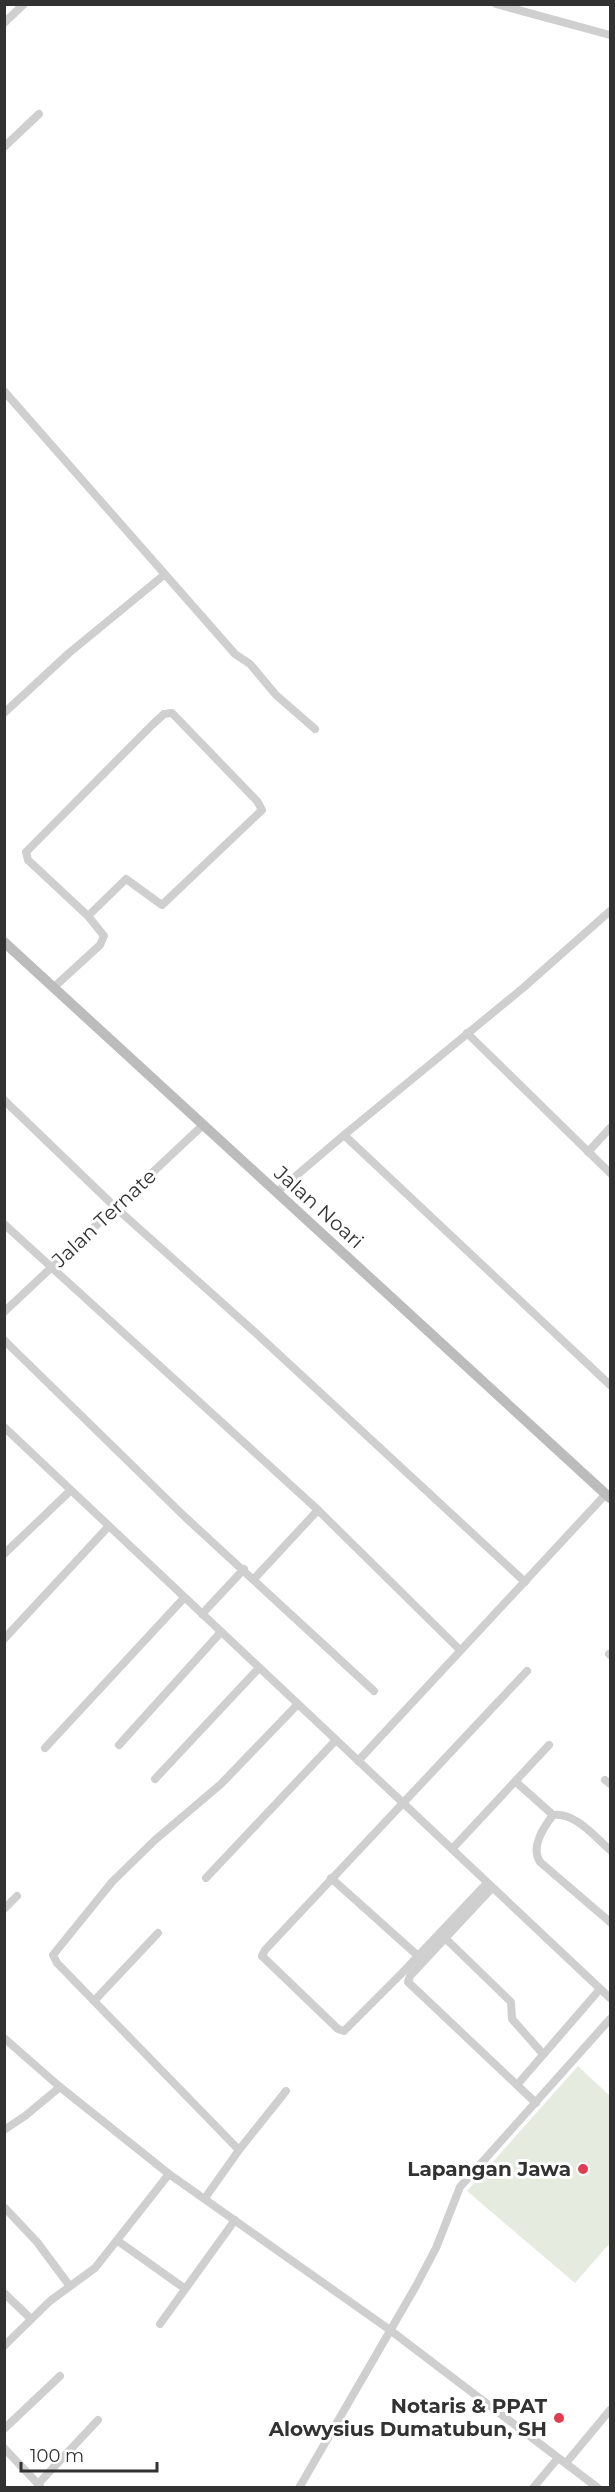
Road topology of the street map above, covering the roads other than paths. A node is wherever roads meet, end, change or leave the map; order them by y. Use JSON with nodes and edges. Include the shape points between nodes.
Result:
{"nodes":[{"id":1,"x":24,"y":4,"type":"edge"},
{"id":2,"x":496,"y":4,"type":"edge"},
{"id":3,"x":4,"y":23,"type":"edge"},
{"id":4,"x":610,"y":35,"type":"edge"},
{"id":5,"x":39,"y":114,"type":"dead end"},
{"id":6,"x":4,"y":147,"type":"edge"},
{"id":7,"x":4,"y":391,"type":"edge"},
{"id":8,"x":164,"y":575,"type":"junction"},
{"id":9,"x":4,"y":713,"type":"edge"},
{"id":10,"x":315,"y":729,"type":"dead end"},
{"id":11,"x":610,"y":911,"type":"edge"},
{"id":12,"x":88,"y":916,"type":"junction"},
{"id":13,"x":4,"y":942,"type":"edge"},
{"id":14,"x":52,"y":988,"type":"junction"},
{"id":15,"x":467,"y":1033,"type":"junction"},
{"id":16,"x":4,"y":1100,"type":"edge"},
{"id":17,"x":203,"y":1125,"type":"junction"},
{"id":18,"x":610,"y":1128,"type":"edge"},
{"id":19,"x":344,"y":1134,"type":"junction"},
{"id":20,"x":588,"y":1152,"type":"junction"},
{"id":21,"x":610,"y":1173,"type":"edge"},
{"id":22,"x":277,"y":1192,"type":"junction"},
{"id":23,"x":115,"y":1207,"type":"junction"},
{"id":24,"x":4,"y":1224,"type":"edge"},
{"id":25,"x":51,"y":1269,"type":"junction"},
{"id":26,"x":4,"y":1312,"type":"edge"},
{"id":27,"x":4,"y":1340,"type":"edge"},
{"id":28,"x":610,"y":1385,"type":"edge"},
{"id":29,"x":4,"y":1427,"type":"edge"},
{"id":30,"x":70,"y":1491,"type":"junction"},
{"id":31,"x":608,"y":1496,"type":"edge"},
{"id":32,"x":318,"y":1510,"type":"junction"},
{"id":33,"x":108,"y":1527,"type":"junction"},
{"id":34,"x":4,"y":1554,"type":"edge"},
{"id":35,"x":244,"y":1569,"type":"junction"},
{"id":36,"x":254,"y":1579,"type":"junction"},
{"id":37,"x":525,"y":1582,"type":"junction"},
{"id":38,"x":184,"y":1598,"type":"junction"},
{"id":39,"x":202,"y":1614,"type":"junction"},
{"id":40,"x":221,"y":1632,"type":"junction"},
{"id":41,"x":4,"y":1639,"type":"edge"},
{"id":42,"x":460,"y":1650,"type":"junction"},
{"id":43,"x":259,"y":1668,"type":"junction"},
{"id":44,"x":528,"y":1671,"type":"dead end"},
{"id":45,"x":374,"y":1691,"type":"dead end"},
{"id":46,"x":298,"y":1704,"type":"junction"},
{"id":47,"x":336,"y":1740,"type":"junction"},
{"id":48,"x":119,"y":1745,"type":"dead end"},
{"id":49,"x":549,"y":1745,"type":"dead end"},
{"id":50,"x":45,"y":1748,"type":"dead end"},
{"id":51,"x":358,"y":1761,"type":"junction"},
{"id":52,"x":155,"y":1779,"type":"dead end"},
{"id":53,"x":516,"y":1782,"type":"junction"},
{"id":54,"x":404,"y":1805,"type":"junction"},
{"id":55,"x":553,"y":1815,"type":"junction"},
{"id":56,"x":452,"y":1849,"type":"junction"},
{"id":57,"x":610,"y":1850,"type":"edge"},
{"id":58,"x":206,"y":1878,"type":"dead end"},
{"id":59,"x":331,"y":1878,"type":"junction"},
{"id":60,"x":489,"y":1885,"type":"junction"},
{"id":61,"x":17,"y":1896,"type":"dead end"},
{"id":62,"x":4,"y":1909,"type":"edge"},
{"id":63,"x":610,"y":1922,"type":"edge"},
{"id":64,"x":158,"y":1933,"type":"dead end"},
{"id":65,"x":445,"y":1938,"type":"junction"},
{"id":66,"x":417,"y":1955,"type":"junction"},
{"id":67,"x":600,"y":1989,"type":"junction"},
{"id":68,"x":610,"y":1998,"type":"edge"},
{"id":69,"x":94,"y":2001,"type":"junction"},
{"id":70,"x":610,"y":2019,"type":"edge"},
{"id":71,"x":4,"y":2038,"type":"edge"},
{"id":72,"x":543,"y":2054,"type":"junction"},
{"id":73,"x":519,"y":2086,"type":"junction"},
{"id":74,"x":60,"y":2087,"type":"junction"},
{"id":75,"x":286,"y":2091,"type":"dead end"},
{"id":76,"x":534,"y":2102,"type":"junction"},
{"id":77,"x":4,"y":2130,"type":"edge"},
{"id":78,"x":239,"y":2150,"type":"junction"},
{"id":79,"x":169,"y":2174,"type":"junction"},
{"id":80,"x":205,"y":2198,"type":"junction"},
{"id":81,"x":5,"y":2208,"type":"edge"},
{"id":82,"x":234,"y":2220,"type":"junction"},
{"id":83,"x":118,"y":2241,"type":"junction"},
{"id":84,"x":69,"y":2285,"type":"junction"},
{"id":85,"x":184,"y":2288,"type":"junction"},
{"id":86,"x":4,"y":2293,"type":"edge"},
{"id":87,"x":30,"y":2318,"type":"junction"},
{"id":88,"x":160,"y":2324,"type":"dead end"},
{"id":89,"x":390,"y":2330,"type":"junction"},
{"id":90,"x":4,"y":2346,"type":"edge"},
{"id":91,"x":60,"y":2376,"type":"dead end"},
{"id":92,"x":610,"y":2410,"type":"edge"},
{"id":93,"x":98,"y":2420,"type":"dead end"},
{"id":94,"x":4,"y":2429,"type":"edge"},
{"id":95,"x":4,"y":2448,"type":"edge"},
{"id":96,"x":558,"y":2458,"type":"junction"},
{"id":97,"x":566,"y":2463,"type":"junction"},
{"id":98,"x":40,"y":2486,"type":"edge"},
{"id":99,"x":299,"y":2487,"type":"edge"},
{"id":100,"x":532,"y":2487,"type":"edge"},
{"id":101,"x":598,"y":2487,"type":"edge"}],
"edges":[{"from":1,"to":3,"type":"street"},
{"from":2,"to":4,"type":"street"},
{"from":5,"to":6,"type":"street"},
{"from":7,"to":8,"type":"street"},
{"from":8,"to":9,"type":"street"},
{"from":8,"to":10,"type":"street","via":[[235,654]]},
{"from":11,"to":15,"type":"street"},
{"from":12,"to":12,"type":"street","via":[[28,860],[27,852],[152,725],[164,714],[172,713],[262,810],[162,905],[126,879]]},
{"from":12,"to":14,"type":"street","via":[[104,933],[104,939]]},
{"from":13,"to":14,"type":"street","name":"Jalan Noari"},
{"from":14,"to":17,"type":"street","name":"Jalan Noari"},
{"from":15,"to":19,"type":"street"},
{"from":15,"to":20,"type":"street"},
{"from":16,"to":23,"type":"street"},
{"from":17,"to":22,"type":"street","name":"Jalan Noari"},
{"from":17,"to":23,"type":"street","name":"Jalan Ternate"},
{"from":18,"to":20,"type":"street"},
{"from":19,"to":22,"type":"street"},
{"from":19,"to":28,"type":"street"},
{"from":20,"to":21,"type":"street"},
{"from":22,"to":31,"type":"street","name":"Jalan Noari"},
{"from":23,"to":25,"type":"street","name":"Jalan Ternate"},
{"from":23,"to":37,"type":"street"},
{"from":24,"to":25,"type":"street"},
{"from":25,"to":26,"type":"street","name":"Jalan Ternate"},
{"from":25,"to":32,"type":"street"},
{"from":27,"to":35,"type":"street","via":[[145,1479]]},
{"from":29,"to":30,"type":"street"},
{"from":30,"to":33,"type":"street"},
{"from":30,"to":34,"type":"street"},
{"from":31,"to":37,"type":"street"},
{"from":32,"to":36,"type":"street"},
{"from":32,"to":42,"type":"street"},
{"from":33,"to":38,"type":"street"},
{"from":33,"to":41,"type":"street"},
{"from":35,"to":36,"type":"street"},
{"from":35,"to":39,"type":"street"},
{"from":36,"to":45,"type":"street"},
{"from":37,"to":42,"type":"street"},
{"from":38,"to":39,"type":"street"},
{"from":38,"to":50,"type":"street"},
{"from":39,"to":40,"type":"street"},
{"from":40,"to":43,"type":"street"},
{"from":40,"to":48,"type":"street"},
{"from":42,"to":51,"type":"street"},
{"from":43,"to":46,"type":"street"},
{"from":43,"to":52,"type":"street"},
{"from":44,"to":54,"type":"street"},
{"from":46,"to":47,"type":"street"},
{"from":46,"to":69,"type":"street","via":[[221,1784],[112,1882],[53,1955],[57,1964]]},
{"from":47,"to":51,"type":"street"},
{"from":47,"to":58,"type":"street"},
{"from":49,"to":53,"type":"street"},
{"from":51,"to":54,"type":"street"},
{"from":53,"to":55,"type":"street"},
{"from":53,"to":56,"type":"street"},
{"from":54,"to":56,"type":"street"},
{"from":54,"to":59,"type":"street"},
{"from":55,"to":57,"type":"street","via":[[566,1815]]},
{"from":55,"to":63,"type":"street","via":[[538,1841],[538,1860]]},
{"from":56,"to":60,"type":"street"},
{"from":59,"to":66,"type":"street"},
{"from":59,"to":66,"type":"street","via":[[262,1956],[338,2029],[346,2029]]},
{"from":60,"to":65,"type":"street"},
{"from":60,"to":66,"type":"street"},
{"from":60,"to":67,"type":"street"},
{"from":61,"to":62,"type":"street"},
{"from":64,"to":69,"type":"street"},
{"from":65,"to":72,"type":"street","via":[[511,2002],[512,2019]]},
{"from":65,"to":73,"type":"street","via":[[408,1982]]},
{"from":67,"to":68,"type":"street"},
{"from":67,"to":72,"type":"street"},
{"from":69,"to":78,"type":"street"},
{"from":70,"to":76,"type":"street"},
{"from":71,"to":74,"type":"street"},
{"from":72,"to":73,"type":"street"},
{"from":73,"to":76,"type":"street"},
{"from":74,"to":77,"type":"street"},
{"from":74,"to":79,"type":"street"},
{"from":75,"to":78,"type":"street"},
{"from":76,"to":89,"type":"street","via":[[460,2187],[436,2248]]},
{"from":78,"to":80,"type":"street"},
{"from":79,"to":80,"type":"street"},
{"from":79,"to":83,"type":"street"},
{"from":80,"to":82,"type":"street"},
{"from":81,"to":84,"type":"street"},
{"from":82,"to":85,"type":"street"},
{"from":82,"to":89,"type":"street"},
{"from":83,"to":84,"type":"street","via":[[96,2268]]},
{"from":83,"to":85,"type":"street"},
{"from":84,"to":87,"type":"street"},
{"from":85,"to":88,"type":"street"},
{"from":86,"to":87,"type":"street"},
{"from":87,"to":90,"type":"street"},
{"from":89,"to":96,"type":"street"},
{"from":89,"to":99,"type":"street"},
{"from":91,"to":94,"type":"street"},
{"from":92,"to":97,"type":"street"},
{"from":93,"to":98,"type":"street"},
{"from":95,"to":98,"type":"street"},
{"from":96,"to":97,"type":"street"},
{"from":96,"to":100,"type":"street"},
{"from":97,"to":101,"type":"street"}]}
